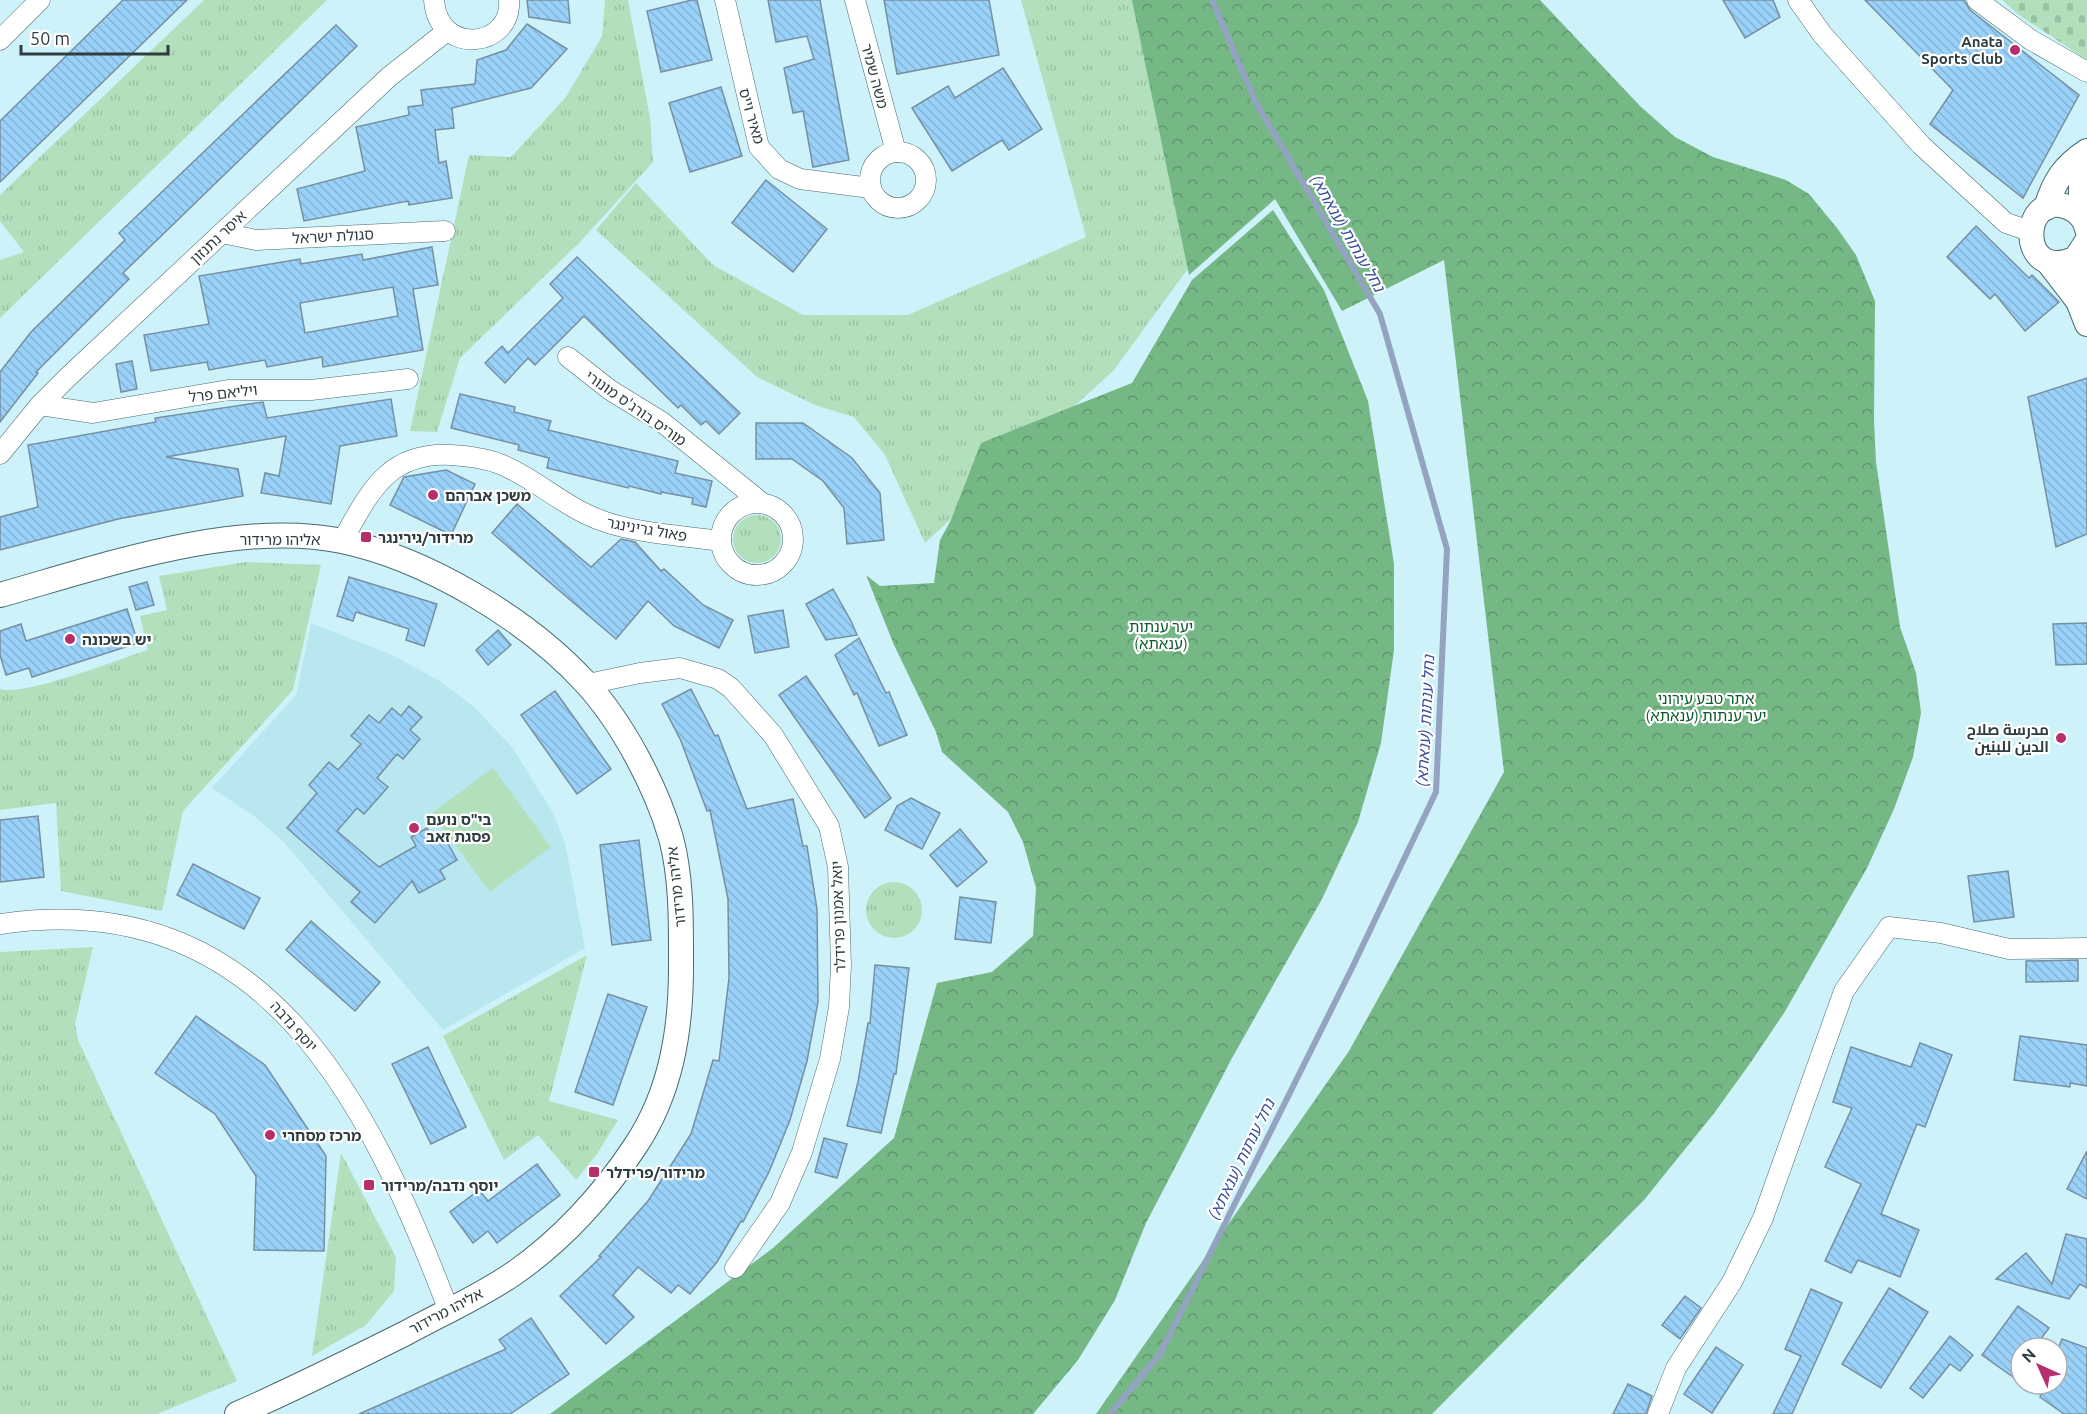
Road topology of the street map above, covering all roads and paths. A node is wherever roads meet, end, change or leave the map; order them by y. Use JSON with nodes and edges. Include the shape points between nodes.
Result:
{"nodes":[{"id":1,"x":40,"y":0,"type":"edge"},
{"id":2,"x":435,"y":0,"type":"edge"},
{"id":3,"x":509,"y":0,"type":"edge"},
{"id":4,"x":724,"y":0,"type":"edge"},
{"id":5,"x":855,"y":0,"type":"edge"},
{"id":6,"x":1798,"y":0,"type":"edge"},
{"id":7,"x":1977,"y":0,"type":"edge"},
{"id":8,"x":447,"y":31,"type":"junction"},
{"id":9,"x":0,"y":40,"type":"edge"},
{"id":10,"x":2087,"y":72,"type":"edge"},
{"id":11,"x":2087,"y":151,"type":"edge"},
{"id":12,"x":896,"y":152,"type":"junction"},
{"id":13,"x":2087,"y":156,"type":"edge"},
{"id":14,"x":871,"y":189,"type":"junction"},
{"id":15,"x":2046,"y":208,"type":"junction"},
{"id":16,"x":445,"y":231,"type":"dead end"},
{"id":17,"x":2030,"y":231,"type":"junction"},
{"id":18,"x":222,"y":234,"type":"junction"},
{"id":19,"x":2084,"y":234,"type":"edge"},
{"id":20,"x":2048,"y":262,"type":"junction"},
{"id":21,"x":2078,"y":301,"type":"junction"},
{"id":22,"x":2087,"y":324,"type":"edge"},
{"id":23,"x":568,"y":357,"type":"dead end"},
{"id":24,"x":408,"y":379,"type":"dead end"},
{"id":25,"x":40,"y":405,"type":"junction"},
{"id":26,"x":0,"y":454,"type":"edge"},
{"id":27,"x":762,"y":503,"type":"junction"},
{"id":28,"x":342,"y":541,"type":"junction"},
{"id":29,"x":721,"y":541,"type":"junction"},
{"id":30,"x":0,"y":595,"type":"edge"},
{"id":31,"x":588,"y":684,"type":"junction"},
{"id":32,"x":0,"y":924,"type":"edge"},
{"id":33,"x":2087,"y":948,"type":"edge"},
{"id":34,"x":735,"y":1268,"type":"dead end"},
{"id":35,"x":449,"y":1311,"type":"junction"},
{"id":36,"x":237,"y":1414,"type":"edge"},
{"id":37,"x":1658,"y":1414,"type":"edge"}],
"edges":[{"from":1,"to":9,"type":"street"},
{"from":2,"to":8,"type":"street","via":[[435,12]]},
{"from":3,"to":8,"type":"street","via":[[506,18],[499,29],[484,38],[465,39]]},
{"from":4,"to":14,"type":"street","name":"מאיר וייס","via":[[759,147],[779,169],[800,179]]},
{"from":5,"to":12,"type":"street","name":"משה שמיר"},
{"from":6,"to":17,"type":"street","via":[[1822,34],[1921,145],[2006,223]]},
{"from":7,"to":10,"type":"street","via":[[2031,40]]},
{"from":8,"to":18,"type":"street","name":"איסר נתנזון","via":[[390,76]]},
{"from":11,"to":15,"type":"street","via":[[2068,164],[2056,180]]},
{"from":12,"to":14,"type":"street","via":[[879,159],[873,167]]},
{"from":12,"to":14,"type":"street","via":[[906,153],[922,164],[927,183],[923,194],[909,207],[892,208],[882,204]]},
{"from":13,"to":19,"type":"street","via":[[2081,173]]},
{"from":15,"to":17,"type":"street","via":[[2032,222]]},
{"from":15,"to":19,"type":"street","via":[[2065,206]]},
{"from":16,"to":18,"type":"street","name":"סגולת ישראל","via":[[256,240]]},
{"from":17,"to":20,"type":"street","via":[[2034,250]]},
{"from":18,"to":25,"type":"street","name":"איסר נתנזון"},
{"from":19,"to":20,"type":"street","via":[[2067,262]]},
{"from":19,"to":21,"type":"street"},
{"from":20,"to":21,"type":"street"},
{"from":21,"to":22,"type":"street"},
{"from":23,"to":27,"type":"street","name":"מוריס בורג'ס מונורי","via":[[610,390],[662,422]]},
{"from":24,"to":25,"type":"street","name":"ויליאם פרל","via":[[311,390],[228,390],[93,413]]},
{"from":25,"to":26,"type":"street","name":"איסר נתנזון"},
{"from":27,"to":29,"type":"street","via":[[749,503],[728,518]]},
{"from":27,"to":29,"type":"street","via":[[784,514],[793,534],[788,558],[778,568],[767,574],[742,572],[727,559]]},
{"from":28,"to":29,"type":"street","name":"פאול גרינינגר","via":[[381,478],[418,456],[435,454],[477,457],[500,464],[599,520]]},
{"from":28,"to":30,"type":"street","name":"אליהו מרידור","via":[[303,536],[226,539],[173,548]]},
{"from":28,"to":31,"type":"street","name":"אליהו מרידור","via":[[395,556],[440,577],[548,646]]},
{"from":31,"to":34,"type":"street","name":"יואל אמנון פרידלר","via":[[680,669],[718,679],[773,735],[829,826],[838,867],[841,965],[830,1059],[802,1152],[780,1203]]},
{"from":31,"to":35,"type":"street","name":"אליהו מרידור","via":[[640,765],[658,799],[672,840],[681,967],[678,1026],[669,1077],[635,1146],[579,1215],[511,1275]]},
{"from":32,"to":35,"type":"street","name":"יוסף נדבה","via":[[51,920],[155,933],[212,956],[265,995],[313,1044],[354,1102],[424,1244]]},
{"from":33,"to":37,"type":"street","via":[[2009,949],[1941,933],[1889,927],[1844,991],[1763,1218],[1732,1282],[1676,1368]]},
{"from":35,"to":36,"type":"street","name":"אליהו מרידור"}]}
